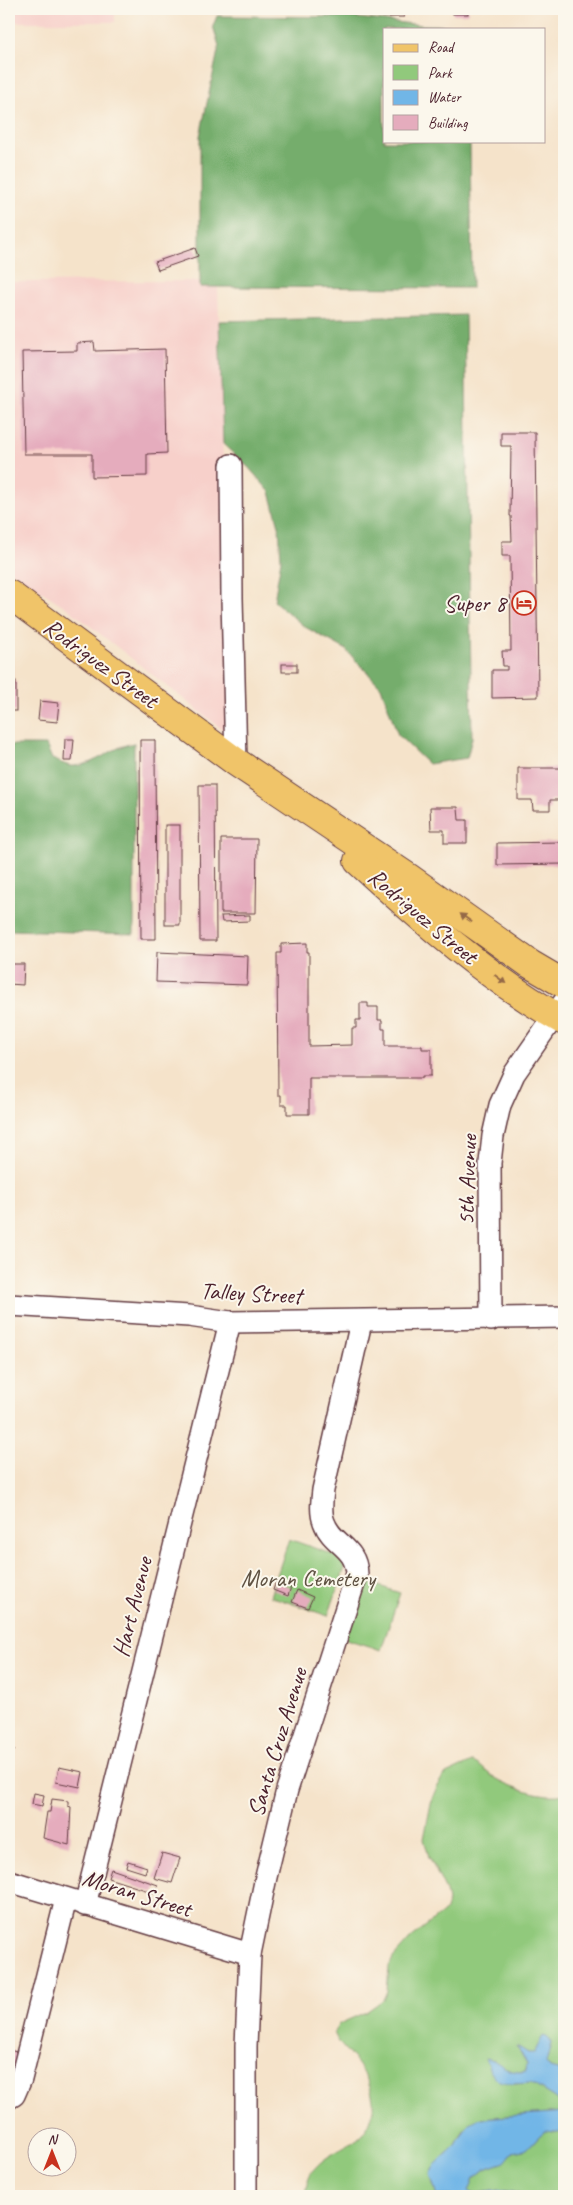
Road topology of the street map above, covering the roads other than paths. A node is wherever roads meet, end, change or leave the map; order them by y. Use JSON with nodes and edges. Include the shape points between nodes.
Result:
{"nodes":[{"id":1,"x":231,"y":465,"type":"dead end"},
{"id":2,"x":9,"y":594,"type":"edge"},
{"id":3,"x":236,"y":762,"type":"junction"},
{"id":4,"x":291,"y":799,"type":"junction"},
{"id":5,"x":564,"y":984,"type":"edge"},
{"id":6,"x":561,"y":1013,"type":"edge"},
{"id":7,"x":9,"y":1305,"type":"edge"},
{"id":8,"x":564,"y":1317,"type":"edge"},
{"id":9,"x":491,"y":1320,"type":"junction"},
{"id":10,"x":230,"y":1322,"type":"junction"},
{"id":11,"x":361,"y":1322,"type":"junction"},
{"id":12,"x":9,"y":1881,"type":"edge"},
{"id":13,"x":75,"y":1902,"type":"junction"},
{"id":14,"x":250,"y":1954,"type":"junction"},
{"id":15,"x":9,"y":2098,"type":"edge"},
{"id":16,"x":246,"y":2196,"type":"edge"}],
"edges":[{"from":1,"to":3,"type":"street"},
{"from":2,"to":3,"type":"main road","name":"Rodriguez Street"},
{"from":3,"to":4,"type":"main road","name":"Rodriguez Street"},
{"from":5,"to":4,"type":"main road","name":"Rodriguez Street","one_way":true,"via":[[530,964]]},
{"from":4,"to":6,"type":"main road","name":"Rodriguez Street","one_way":true,"via":[[446,938],[512,988]]},
{"from":6,"to":9,"type":"street","name":"5th Avenue","via":[[514,1074],[500,1104],[490,1163]]},
{"from":7,"to":10,"type":"street","name":"Talley Street","via":[[189,1316]]},
{"from":8,"to":9,"type":"street","name":"Talley Street"},
{"from":9,"to":11,"type":"street","name":"Talley Street"},
{"from":10,"to":11,"type":"street","name":"Talley Street"},
{"from":10,"to":13,"type":"street","name":"Hart Avenue"},
{"from":11,"to":14,"type":"street","name":"Santa Cruz Avenue","via":[[321,1507],[323,1522],[331,1535],[352,1555],[357,1564],[357,1574],[287,1790]]},
{"from":12,"to":13,"type":"street","name":"Moran Street"},
{"from":13,"to":14,"type":"street","name":"Moran Street"},
{"from":13,"to":15,"type":"street","name":"Hart Avenue","via":[[23,2072],[14,2095]]},
{"from":14,"to":16,"type":"street","name":"Santa Cruz Avenue"}]}
